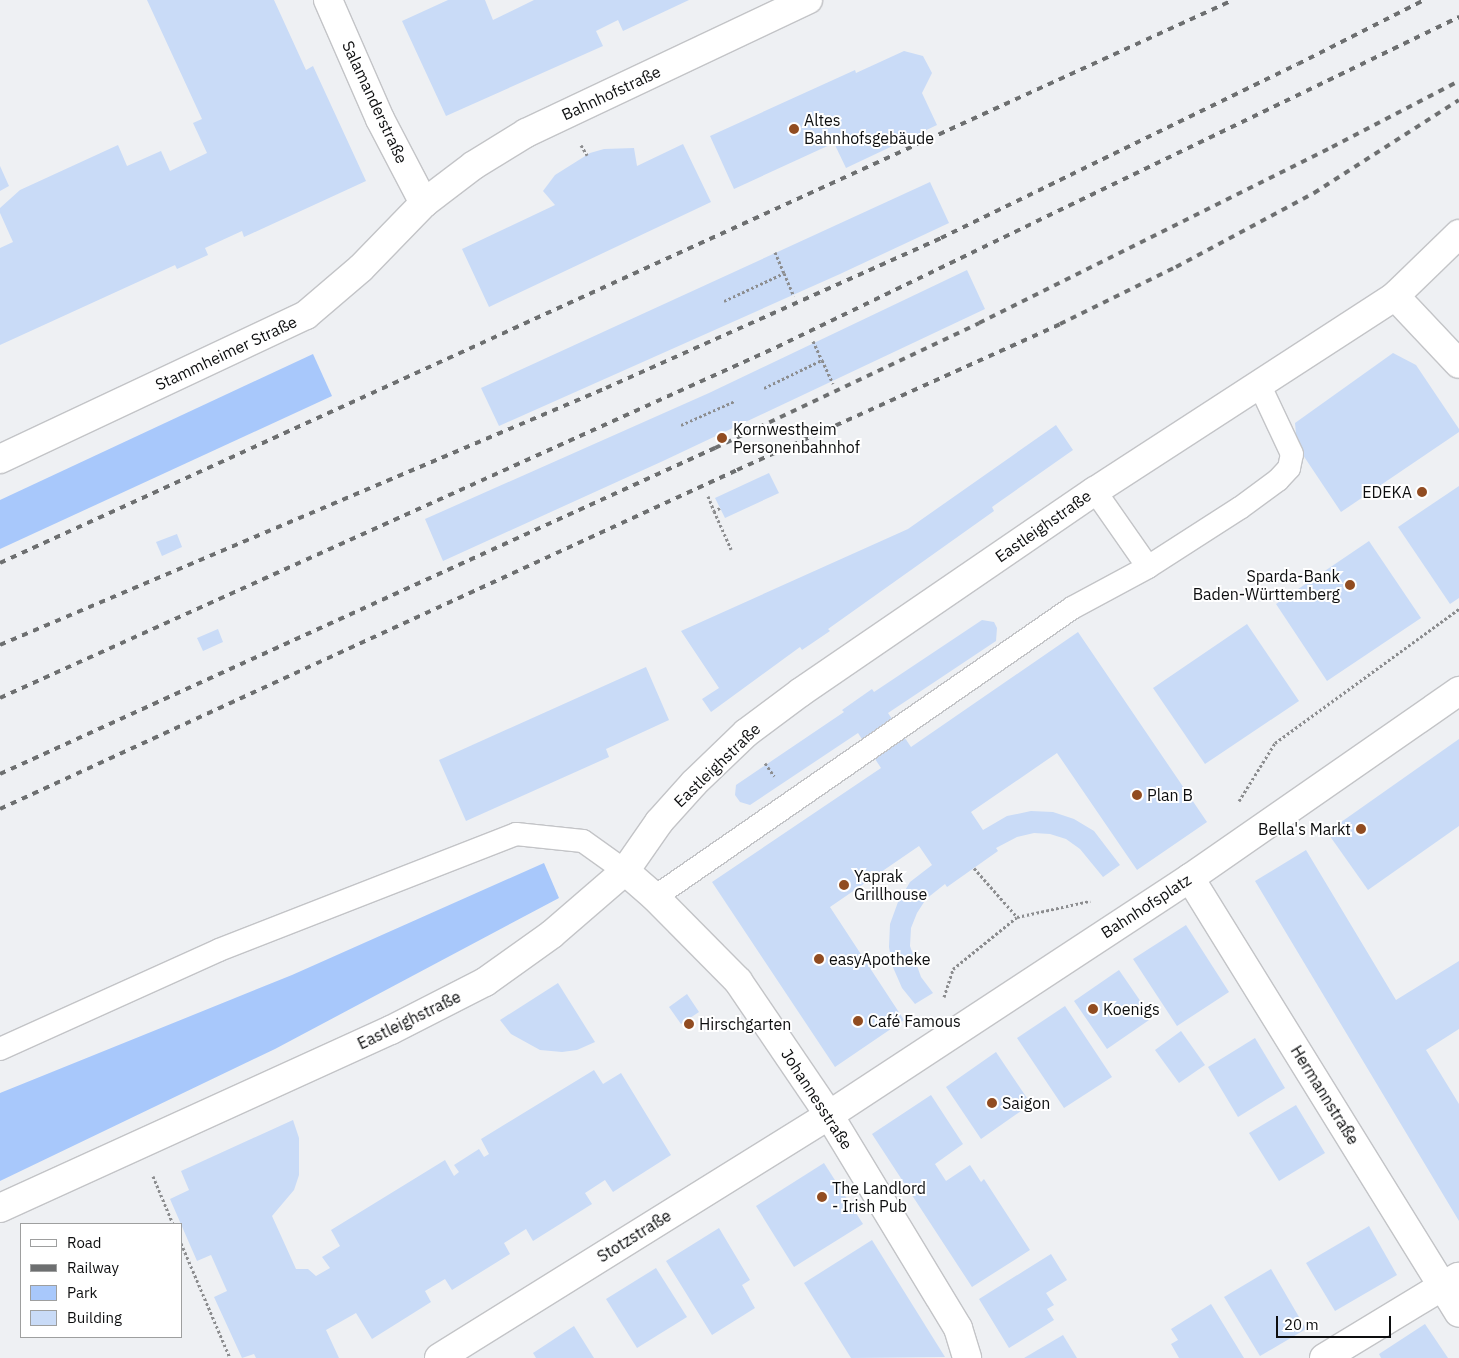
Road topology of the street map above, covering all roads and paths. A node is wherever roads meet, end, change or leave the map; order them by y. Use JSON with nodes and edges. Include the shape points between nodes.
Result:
{"nodes":[{"id":1,"x":328,"y":0,"type":"edge"},
{"id":2,"x":808,"y":0,"type":"edge"},
{"id":3,"x":424,"y":204,"type":"junction"},
{"id":4,"x":1459,"y":234,"type":"edge"},
{"id":5,"x":775,"y":252,"type":"dead end"},
{"id":6,"x":784,"y":273,"type":"junction"},
{"id":7,"x":794,"y":296,"type":"dead end"},
{"id":8,"x":1395,"y":296,"type":"junction"},
{"id":9,"x":724,"y":301,"type":"dead end"},
{"id":10,"x":814,"y":341,"type":"dead end"},
{"id":11,"x":822,"y":360,"type":"junction"},
{"id":12,"x":1459,"y":364,"type":"edge"},
{"id":13,"x":833,"y":384,"type":"dead end"},
{"id":14,"x":1259,"y":384,"type":"junction"},
{"id":15,"x":764,"y":388,"type":"dead end"},
{"id":16,"x":735,"y":401,"type":"dead end"},
{"id":17,"x":681,"y":425,"type":"dead end"},
{"id":18,"x":0,"y":459,"type":"edge"},
{"id":19,"x":1095,"y":491,"type":"junction"},
{"id":20,"x":708,"y":496,"type":"dead end"},
{"id":21,"x":720,"y":508,"type":"dead end"},
{"id":22,"x":714,"y":511,"type":"junction"},
{"id":23,"x":731,"y":549,"type":"dead end"},
{"id":24,"x":1148,"y":567,"type":"junction"},
{"id":25,"x":1459,"y":609,"type":"edge"},
{"id":26,"x":1459,"y":691,"type":"edge"},
{"id":27,"x":746,"y":733,"type":"junction"},
{"id":28,"x":791,"y":801,"type":"junction"},
{"id":29,"x":1238,"y":802,"type":"dead end"},
{"id":30,"x":974,"y":868,"type":"dead end"},
{"id":31,"x":625,"y":870,"type":"junction"},
{"id":32,"x":1190,"y":878,"type":"junction"},
{"id":33,"x":655,"y":897,"type":"junction"},
{"id":34,"x":1094,"y":900,"type":"dead end"},
{"id":35,"x":1017,"y":917,"type":"junction"},
{"id":36,"x":944,"y":999,"type":"dead end"},
{"id":37,"x":0,"y":1049,"type":"edge"},
{"id":38,"x":829,"y":1114,"type":"junction"},
{"id":39,"x":138,"y":1146,"type":"junction"},
{"id":40,"x":0,"y":1208,"type":"edge"},
{"id":41,"x":173,"y":1223,"type":"edge"},
{"id":42,"x":182,"y":1246,"type":"edge"},
{"id":43,"x":1451,"y":1281,"type":"edge"},
{"id":44,"x":1459,"y":1313,"type":"edge"},
{"id":45,"x":230,"y":1358,"type":"edge"},
{"id":46,"x":440,"y":1358,"type":"edge"},
{"id":47,"x":967,"y":1358,"type":"edge"},
{"id":48,"x":1324,"y":1358,"type":"edge"}],
"edges":[{"from":1,"to":3,"type":"street","name":"Salamanderstraße","via":[[380,119]]},
{"from":2,"to":3,"type":"street","name":"Bahnhofstraße","via":[[526,133],[474,165]]},
{"from":3,"to":18,"type":"street","name":"Stammheimer Straße","via":[[361,268],[306,315]]},
{"from":4,"to":8,"type":"street","name":"Eastleighstraße"},
{"from":5,"to":6,"type":"path"},
{"from":6,"to":7,"type":"path"},
{"from":6,"to":9,"type":"path"},
{"from":8,"to":12,"type":"street"},
{"from":8,"to":14,"type":"street","name":"Eastleighstraße"},
{"from":10,"to":11,"type":"path"},
{"from":11,"to":13,"type":"path"},
{"from":11,"to":15,"type":"path"},
{"from":14,"to":19,"type":"street","name":"Eastleighstraße"},
{"from":14,"to":24,"type":"lane","via":[[1292,454],[1289,468],[1240,508]]},
{"from":16,"to":17,"type":"path"},
{"from":19,"to":24,"type":"lane"},
{"from":19,"to":27,"type":"street","name":"Eastleighstraße"},
{"from":20,"to":22,"type":"path"},
{"from":21,"to":22,"type":"path"},
{"from":22,"to":23,"type":"path"},
{"from":24,"to":28,"type":"lane","via":[[1072,608]]},
{"from":25,"to":29,"type":"path","via":[[1275,744]]},
{"from":26,"to":32,"type":"street","name":"Bahnhofsplatz"},
{"from":27,"to":28,"type":"path"},
{"from":27,"to":31,"type":"street","name":"Eastleighstraße","via":[[659,822]]},
{"from":28,"to":33,"type":"lane"},
{"from":30,"to":35,"type":"path"},
{"from":31,"to":33,"type":"street","name":"Johannesstraße"},
{"from":31,"to":37,"type":"lane","via":[[583,841],[516,834],[219,950]]},
{"from":31,"to":39,"type":"street","name":"Eastleighstraße","via":[[552,934],[485,982],[391,1030]]},
{"from":32,"to":38,"type":"street","name":"Bahnhofsplatz"},
{"from":32,"to":43,"type":"street","name":"Hermannstraße"},
{"from":33,"to":38,"type":"street","name":"Johannesstraße","via":[[738,981]]},
{"from":34,"to":35,"type":"path"},
{"from":35,"to":36,"type":"path","via":[[953,969]]},
{"from":38,"to":46,"type":"street","name":"Stotzstraße"},
{"from":38,"to":47,"type":"street","name":"Johannesstraße","via":[[958,1328]]},
{"from":39,"to":40,"type":"street","name":"Eastleighstraße"},
{"from":39,"to":41,"type":"path"},
{"from":42,"to":45,"type":"path"},
{"from":43,"to":44,"type":"street","name":"Hermannstraße"},
{"from":43,"to":48,"type":"street"}]}
